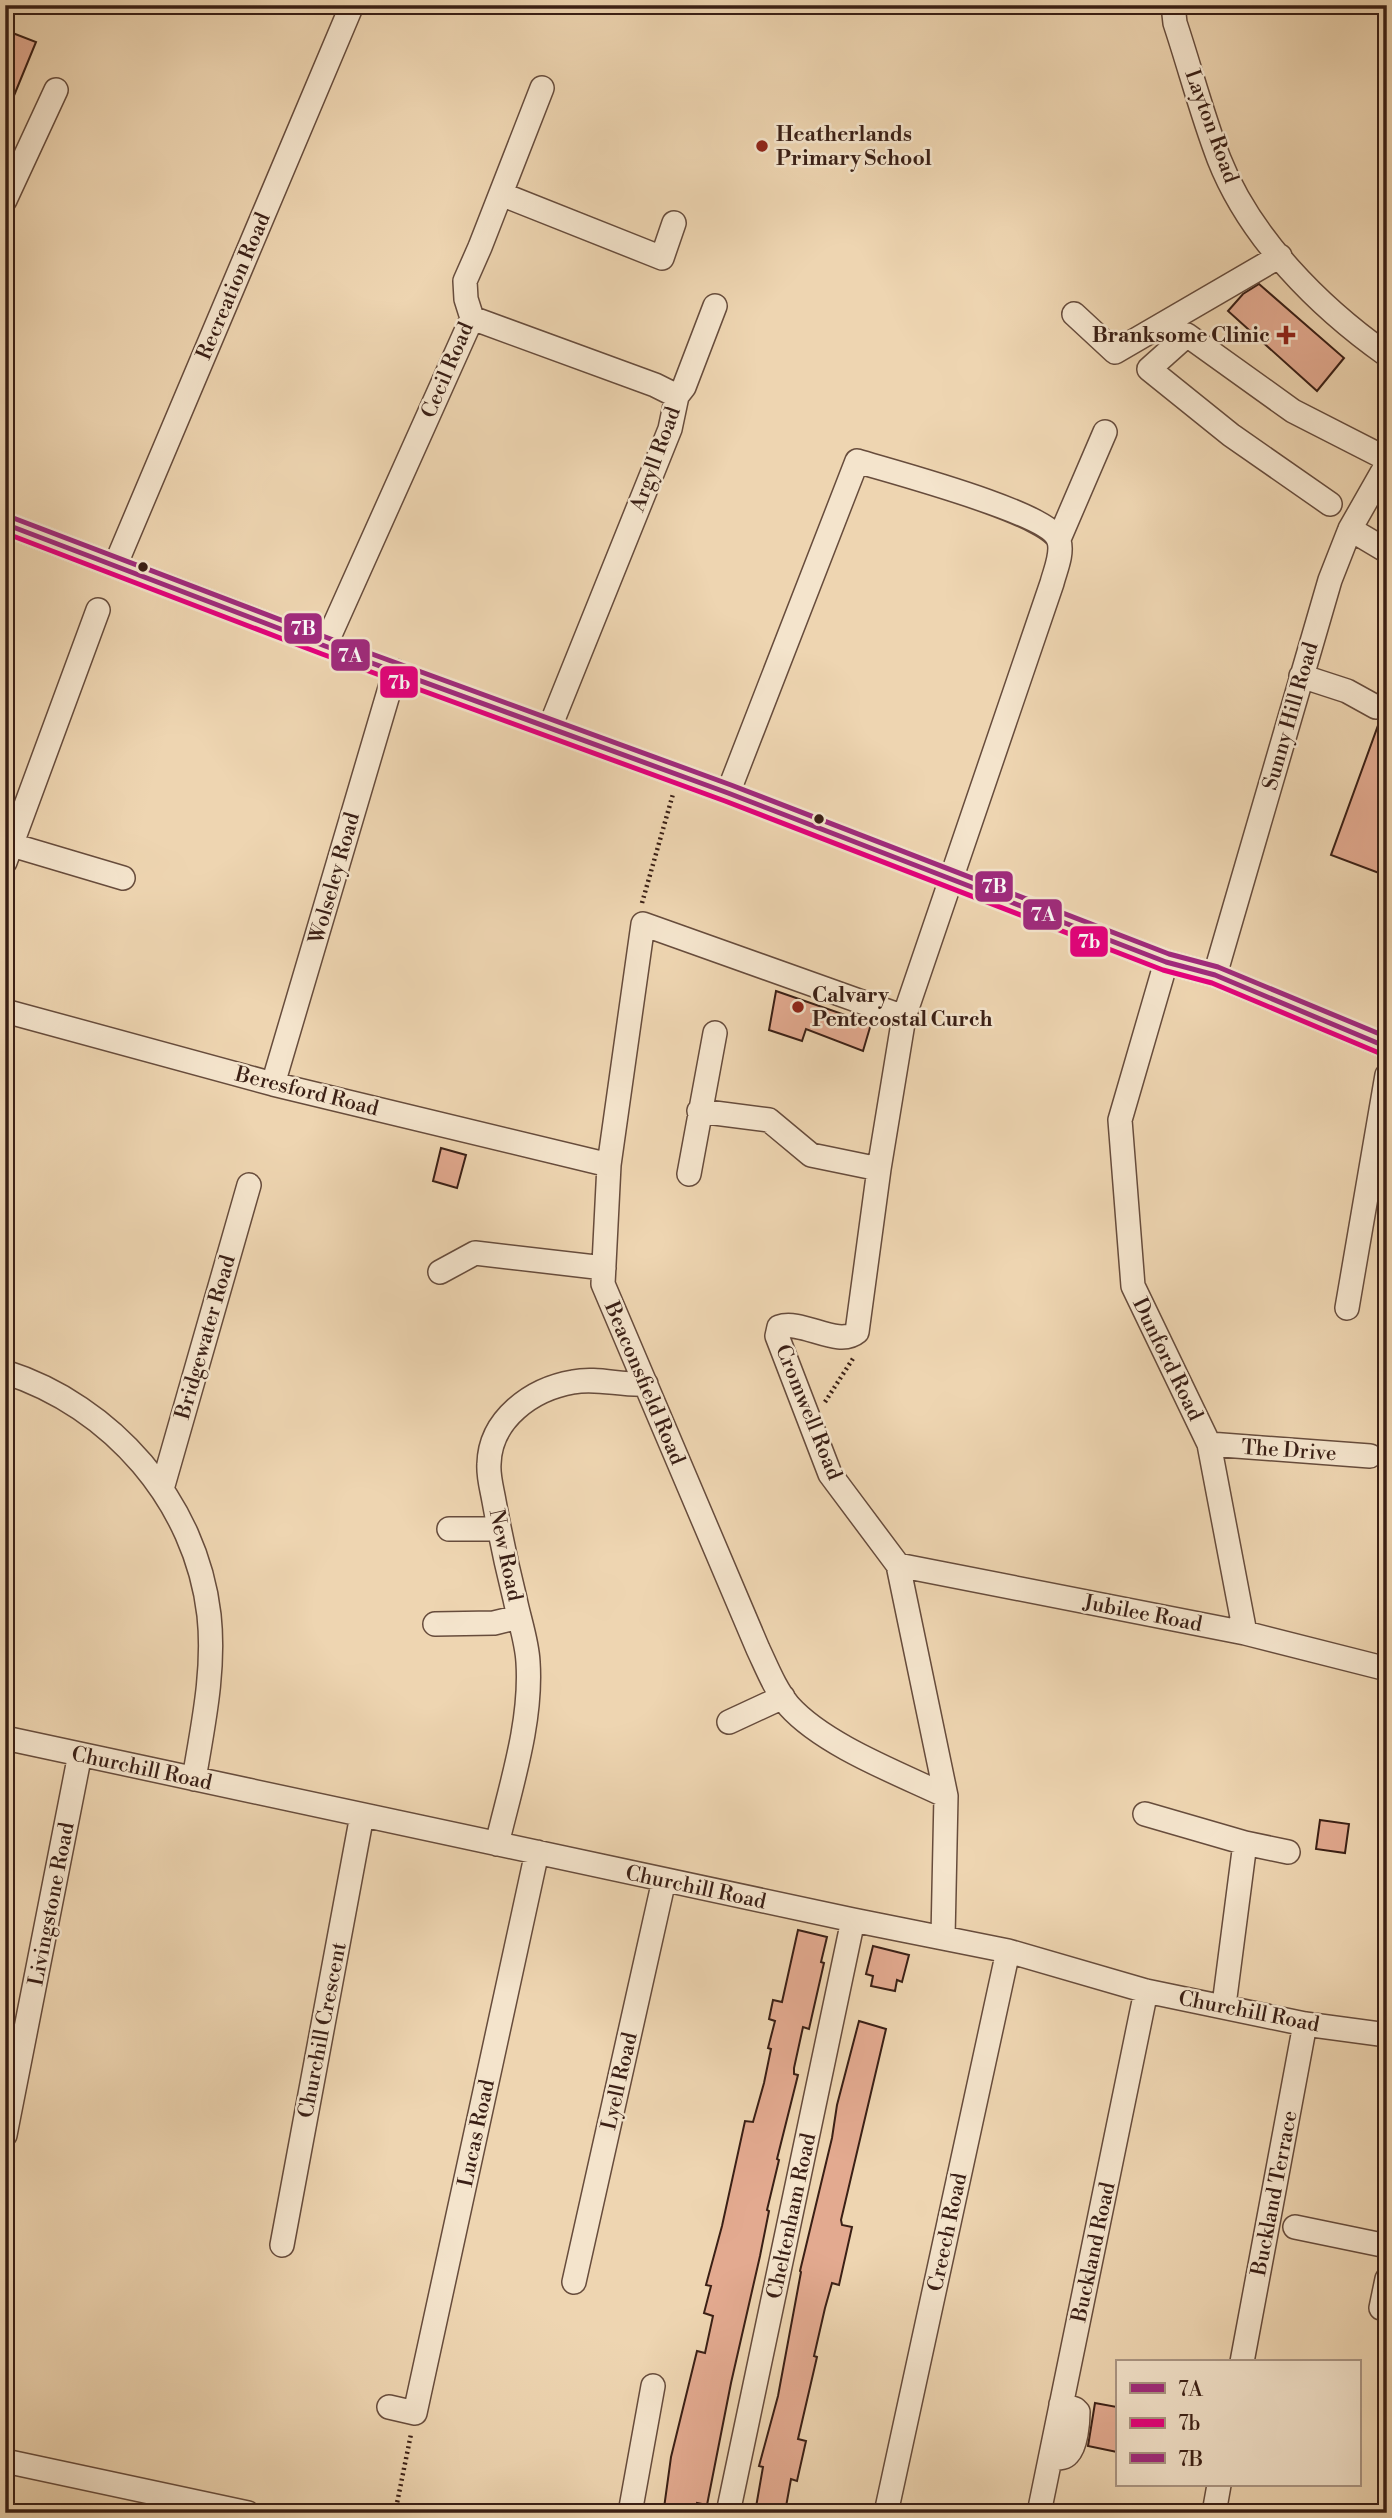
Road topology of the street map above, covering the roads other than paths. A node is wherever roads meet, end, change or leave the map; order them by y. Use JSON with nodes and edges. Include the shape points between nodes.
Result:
{"nodes":[{"id":1,"x":352,"y":5,"type":"edge"},
{"id":2,"x":1173,"y":5,"type":"edge"},
{"id":3,"x":542,"y":88,"type":"dead end"},
{"id":4,"x":56,"y":90,"type":"dead end"},
{"id":5,"x":15,"y":153,"type":"edge"},
{"id":6,"x":501,"y":194,"type":"junction"},
{"id":7,"x":5,"y":200,"type":"edge"},
{"id":8,"x":674,"y":223,"type":"dead end"},
{"id":9,"x":1280,"y":256,"type":"junction"},
{"id":10,"x":715,"y":306,"type":"dead end"},
{"id":11,"x":1074,"y":314,"type":"dead end"},
{"id":12,"x":472,"y":318,"type":"junction"},
{"id":13,"x":1387,"y":355,"type":"edge"},
{"id":14,"x":677,"y":396,"type":"junction"},
{"id":15,"x":1105,"y":432,"type":"dead end"},
{"id":16,"x":1387,"y":458,"type":"edge"},
{"id":17,"x":1387,"y":464,"type":"edge"},
{"id":18,"x":1329,"y":504,"type":"dead end"},
{"id":19,"x":5,"y":524,"type":"edge"},
{"id":20,"x":1350,"y":528,"type":"junction"},
{"id":21,"x":1059,"y":539,"type":"junction"},
{"id":22,"x":1387,"y":551,"type":"edge"},
{"id":23,"x":115,"y":566,"type":"junction"},
{"id":24,"x":98,"y":610,"type":"dead end"},
{"id":25,"x":325,"y":646,"type":"junction"},
{"id":26,"x":395,"y":671,"type":"junction"},
{"id":27,"x":1301,"y":676,"type":"junction"},
{"id":28,"x":1376,"y":707,"type":"dead end"},
{"id":29,"x":550,"y":727,"type":"junction"},
{"id":30,"x":728,"y":793,"type":"junction"},
{"id":31,"x":8,"y":854,"type":"edge"},
{"id":32,"x":951,"y":877,"type":"junction"},
{"id":33,"x":124,"y":878,"type":"dead end"},
{"id":34,"x":1166,"y":962,"type":"junction"},
{"id":35,"x":1215,"y":975,"type":"junction"},
{"id":36,"x":5,"y":1011,"type":"edge"},
{"id":37,"x":904,"y":1017,"type":"junction"},
{"id":38,"x":715,"y":1033,"type":"dead end"},
{"id":39,"x":1387,"y":1047,"type":"edge"},
{"id":40,"x":1387,"y":1075,"type":"edge"},
{"id":41,"x":273,"y":1084,"type":"junction"},
{"id":42,"x":699,"y":1111,"type":"junction"},
{"id":43,"x":610,"y":1165,"type":"junction"},
{"id":44,"x":879,"y":1169,"type":"junction"},
{"id":45,"x":689,"y":1174,"type":"dead end"},
{"id":46,"x":249,"y":1185,"type":"dead end"},
{"id":47,"x":604,"y":1268,"type":"junction"},
{"id":48,"x":440,"y":1272,"type":"dead end"},
{"id":49,"x":1347,"y":1308,"type":"dead end"},
{"id":50,"x":5,"y":1372,"type":"edge"},
{"id":51,"x":646,"y":1384,"type":"junction"},
{"id":52,"x":1209,"y":1444,"type":"junction"},
{"id":53,"x":1370,"y":1456,"type":"dead end"},
{"id":54,"x":162,"y":1489,"type":"junction"},
{"id":55,"x":449,"y":1529,"type":"dead end"},
{"id":56,"x":499,"y":1529,"type":"junction"},
{"id":57,"x":898,"y":1565,"type":"junction"},
{"id":58,"x":519,"y":1617,"type":"junction"},
{"id":59,"x":435,"y":1624,"type":"dead end"},
{"id":60,"x":1245,"y":1633,"type":"junction"},
{"id":61,"x":1387,"y":1669,"type":"edge"},
{"id":62,"x":783,"y":1697,"type":"junction"},
{"id":63,"x":729,"y":1722,"type":"dead end"},
{"id":64,"x":5,"y":1738,"type":"edge"},
{"id":65,"x":79,"y":1754,"type":"junction"},
{"id":66,"x":194,"y":1779,"type":"junction"},
{"id":67,"x":946,"y":1797,"type":"junction"},
{"id":68,"x":1144,"y":1814,"type":"dead end"},
{"id":69,"x":362,"y":1815,"type":"junction"},
{"id":70,"x":1245,"y":1843,"type":"junction"},
{"id":71,"x":497,"y":1844,"type":"junction"},
{"id":72,"x":1288,"y":1852,"type":"dead end"},
{"id":73,"x":537,"y":1853,"type":"junction"},
{"id":74,"x":664,"y":1880,"type":"junction"},
{"id":75,"x":853,"y":1920,"type":"junction"},
{"id":76,"x":943,"y":1937,"type":"junction"},
{"id":77,"x":1008,"y":1951,"type":"junction"},
{"id":78,"x":1146,"y":1990,"type":"junction"},
{"id":79,"x":1224,"y":2005,"type":"junction"},
{"id":80,"x":1305,"y":2024,"type":"junction"},
{"id":81,"x":1387,"y":2035,"type":"edge"},
{"id":82,"x":9,"y":2098,"type":"edge"},
{"id":83,"x":5,"y":2135,"type":"edge"},
{"id":84,"x":1295,"y":2227,"type":"dead end"},
{"id":85,"x":282,"y":2245,"type":"dead end"},
{"id":86,"x":1387,"y":2246,"type":"edge"},
{"id":87,"x":1387,"y":2279,"type":"edge"},
{"id":88,"x":574,"y":2282,"type":"dead end"},
{"id":89,"x":1381,"y":2308,"type":"dead end"},
{"id":90,"x":1242,"y":2360,"type":"edge"},
{"id":91,"x":653,"y":2386,"type":"dead end"},
{"id":92,"x":389,"y":2407,"type":"dead end"},
{"id":93,"x":5,"y":2461,"type":"edge"},
{"id":94,"x":1219,"y":2486,"type":"edge"},
{"id":95,"x":248,"y":2513,"type":"edge"},
{"id":96,"x":630,"y":2513,"type":"edge"},
{"id":97,"x":728,"y":2513,"type":"edge"},
{"id":98,"x":886,"y":2513,"type":"edge"},
{"id":99,"x":1039,"y":2513,"type":"edge"},
{"id":100,"x":1214,"y":2513,"type":"edge"}],
"edges":[{"from":1,"to":23,"type":"street","name":"Recreation Road"},
{"from":2,"to":9,"type":"street","name":"Layton Road","via":[[1220,161],[1253,222]]},
{"from":3,"to":6,"type":"street","name":"Cecil Road"},
{"from":4,"to":5,"type":"street"},
{"from":5,"to":7,"type":"street"},
{"from":6,"to":8,"type":"street","via":[[662,258]]},
{"from":6,"to":12,"type":"street","name":"Cecil Road","via":[[465,281]]},
{"from":9,"to":11,"type":"street","via":[[1115,352]]},
{"from":9,"to":13,"type":"street","name":"Layton Road","via":[[1331,310]]},
{"from":10,"to":14,"type":"street"},
{"from":12,"to":14,"type":"street","name":"Argyll Road"},
{"from":12,"to":25,"type":"street","name":"Cecil Road"},
{"from":14,"to":29,"type":"street","name":"Argyll Road","via":[[670,429]]},
{"from":15,"to":21,"type":"street"},
{"from":16,"to":18,"type":"street","via":[[1293,411],[1187,335],[1149,369],[1231,435]]},
{"from":17,"to":20,"type":"street","name":"Sunny Hill Road"},
{"from":19,"to":23,"type":"street"},
{"from":20,"to":22,"type":"street"},
{"from":20,"to":27,"type":"street","name":"Sunny Hill Road"},
{"from":21,"to":30,"type":"street","via":[[1002,505],[856,461]]},
{"from":21,"to":32,"type":"street","via":[[1052,583]]},
{"from":23,"to":25,"type":"street"},
{"from":24,"to":31,"type":"street"},
{"from":25,"to":26,"type":"street"},
{"from":26,"to":29,"type":"street"},
{"from":26,"to":41,"type":"street","name":"Wolseley Road"},
{"from":27,"to":28,"type":"street","via":[[1347,691]]},
{"from":27,"to":35,"type":"street","name":"Sunny Hill Road"},
{"from":29,"to":30,"type":"street"},
{"from":30,"to":32,"type":"street"},
{"from":31,"to":33,"type":"street"},
{"from":32,"to":34,"type":"street"},
{"from":32,"to":37,"type":"street"},
{"from":34,"to":35,"type":"street"},
{"from":34,"to":52,"type":"street","name":"Dunford Road","via":[[1120,1120],[1133,1286]]},
{"from":35,"to":39,"type":"street"},
{"from":36,"to":41,"type":"street","name":"Beresford Road"},
{"from":37,"to":43,"type":"street","name":"Beaconsfield Road","via":[[643,924]]},
{"from":37,"to":44,"type":"street"},
{"from":38,"to":42,"type":"street"},
{"from":40,"to":49,"type":"street"},
{"from":41,"to":43,"type":"street","name":"Beresford Road"},
{"from":42,"to":44,"type":"street","via":[[769,1120],[811,1155]]},
{"from":42,"to":45,"type":"street"},
{"from":43,"to":47,"type":"street","name":"Beaconsfield Road"},
{"from":44,"to":57,"type":"street","name":"Cromwell Road","via":[[853,1336],[793,1325],[779,1327],[778,1336],[830,1474]]},
{"from":46,"to":54,"type":"street","name":"Bridgewater Road"},
{"from":47,"to":48,"type":"street","via":[[475,1253]]},
{"from":47,"to":51,"type":"street","name":"Beaconsfield Road","via":[[603,1284]]},
{"from":50,"to":54,"type":"street","via":[[31,1380],[81,1408],[125,1444]]},
{"from":51,"to":56,"type":"street","name":"New Road","via":[[574,1381],[544,1390],[513,1410],[498,1431],[488,1466]]},
{"from":51,"to":62,"type":"street","name":"Beaconsfield Road","via":[[772,1681]]},
{"from":52,"to":53,"type":"street","name":"The Drive"},
{"from":52,"to":60,"type":"street","name":"Dunford Road"},
{"from":54,"to":66,"type":"street","via":[[197,1563],[209,1617],[210,1665]]},
{"from":55,"to":56,"type":"street"},
{"from":56,"to":58,"type":"street","name":"New Road"},
{"from":57,"to":60,"type":"street","name":"Jubilee Road"},
{"from":57,"to":67,"type":"street","name":"Cromwell Road"},
{"from":58,"to":59,"type":"street","via":[[494,1623]]},
{"from":58,"to":71,"type":"street","name":"New Road","via":[[529,1681],[524,1726]]},
{"from":60,"to":61,"type":"street","name":"Jubilee Road"},
{"from":62,"to":63,"type":"street"},
{"from":62,"to":67,"type":"street","name":"Beaconsfield Road","via":[[802,1718],[848,1749]]},
{"from":64,"to":65,"type":"street","name":"Churchill Road"},
{"from":65,"to":66,"type":"street","name":"Churchill Road"},
{"from":65,"to":82,"type":"street","name":"Livingstone Road"},
{"from":66,"to":69,"type":"street","name":"Churchill Road"},
{"from":67,"to":76,"type":"street","name":"Cromwell Road"},
{"from":68,"to":70,"type":"street"},
{"from":69,"to":71,"type":"street","name":"Churchill Road"},
{"from":69,"to":85,"type":"street","name":"Churchill Crescent"},
{"from":70,"to":72,"type":"street"},
{"from":70,"to":79,"type":"street"},
{"from":71,"to":73,"type":"street","name":"Churchill Road"},
{"from":73,"to":74,"type":"street","name":"Churchill Road"},
{"from":73,"to":92,"type":"street","name":"Lucas Road","via":[[415,2413]]},
{"from":74,"to":75,"type":"street","name":"Churchill Road"},
{"from":74,"to":88,"type":"street","name":"Lyell Road"},
{"from":75,"to":76,"type":"street","name":"Churchill Road"},
{"from":75,"to":97,"type":"street","name":"Cheltenham Road"},
{"from":76,"to":77,"type":"street","name":"Churchill Road"},
{"from":77,"to":78,"type":"street","name":"Churchill Road"},
{"from":77,"to":98,"type":"street","name":"Creech Road"},
{"from":78,"to":79,"type":"street","name":"Churchill Road"},
{"from":78,"to":99,"type":"street","name":"Buckland Road"},
{"from":79,"to":80,"type":"street","name":"Churchill Road"},
{"from":80,"to":81,"type":"street","name":"Churchill Road"},
{"from":80,"to":90,"type":"street","name":"Buckland Terrace"},
{"from":82,"to":83,"type":"street","name":"Livingstone Road"},
{"from":84,"to":86,"type":"street"},
{"from":87,"to":89,"type":"street"},
{"from":91,"to":96,"type":"street"},
{"from":93,"to":95,"type":"street"},
{"from":94,"to":100,"type":"street"}]}
